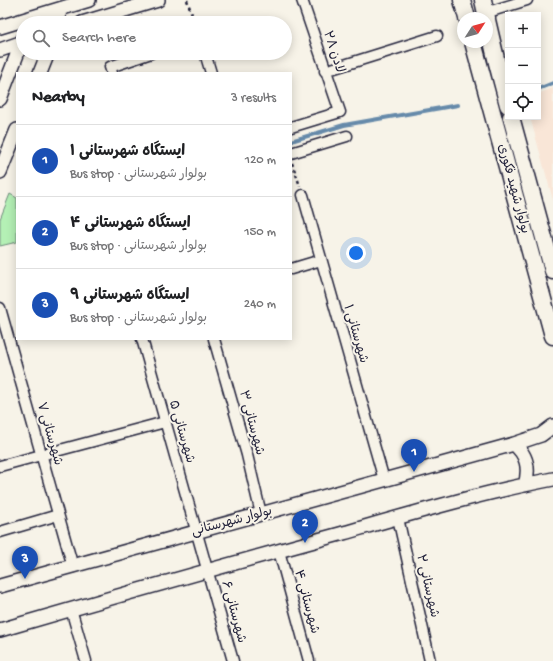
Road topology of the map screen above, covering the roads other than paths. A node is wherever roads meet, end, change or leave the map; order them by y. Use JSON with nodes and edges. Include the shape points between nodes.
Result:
{"nodes":[{"id":1,"x":89,"y":0,"type":"edge"},
{"id":2,"x":158,"y":0,"type":"edge"},
{"id":3,"x":302,"y":0,"type":"edge"},
{"id":4,"x":462,"y":0,"type":"edge"},
{"id":5,"x":527,"y":0,"type":"edge"},
{"id":6,"x":60,"y":9,"type":"junction"},
{"id":7,"x":465,"y":12,"type":"edge"},
{"id":8,"x":489,"y":12,"type":"edge"},
{"id":9,"x":40,"y":16,"type":"edge"},
{"id":10,"x":59,"y":16,"type":"edge"},
{"id":11,"x":105,"y":16,"type":"edge"},
{"id":12,"x":16,"y":23,"type":"edge"},
{"id":13,"x":0,"y":27,"type":"edge"},
{"id":14,"x":437,"y":36,"type":"dead end"},
{"id":15,"x":16,"y":44,"type":"edge"},
{"id":16,"x":493,"y":45,"type":"edge"},
{"id":17,"x":475,"y":48,"type":"edge"},
{"id":18,"x":0,"y":50,"type":"edge"},
{"id":19,"x":16,"y":59,"type":"edge"},
{"id":20,"x":45,"y":60,"type":"edge"},
{"id":21,"x":135,"y":60,"type":"edge"},
{"id":22,"x":207,"y":60,"type":"edge"},
{"id":23,"x":111,"y":70,"type":"edge"},
{"id":24,"x":325,"y":71,"type":"junction"},
{"id":25,"x":40,"y":72,"type":"edge"},
{"id":26,"x":211,"y":72,"type":"edge"},
{"id":27,"x":505,"y":94,"type":"edge"},
{"id":28,"x":0,"y":99,"type":"edge"},
{"id":29,"x":512,"y":120,"type":"edge"},
{"id":30,"x":292,"y":127,"type":"edge"},
{"id":31,"x":16,"y":132,"type":"edge"},
{"id":32,"x":347,"y":136,"type":"dead end"},
{"id":33,"x":292,"y":153,"type":"edge"},
{"id":34,"x":0,"y":172,"type":"edge"},
{"id":35,"x":303,"y":196,"type":"road end"},
{"id":36,"x":321,"y":260,"type":"junction"},
{"id":37,"x":292,"y":269,"type":"edge"},
{"id":38,"x":553,"y":271,"type":"edge"},
{"id":39,"x":0,"y":308,"type":"edge"},
{"id":40,"x":553,"y":336,"type":"edge"},
{"id":41,"x":142,"y":340,"type":"edge"},
{"id":42,"x":214,"y":340,"type":"edge"},
{"id":43,"x":165,"y":422,"type":"junction"},
{"id":44,"x":553,"y":426,"type":"edge"},
{"id":45,"x":514,"y":444,"type":"junction"},
{"id":46,"x":42,"y":455,"type":"junction"},
{"id":47,"x":0,"y":466,"type":"edge"},
{"id":48,"x":553,"y":479,"type":"edge"},
{"id":49,"x":384,"y":480,"type":"junction"},
{"id":50,"x":525,"y":484,"type":"junction"},
{"id":51,"x":261,"y":514,"type":"junction"},
{"id":52,"x":58,"y":515,"type":"junction"},
{"id":53,"x":398,"y":518,"type":"junction"},
{"id":54,"x":0,"y":532,"type":"edge"},
{"id":55,"x":196,"y":532,"type":"junction"},
{"id":56,"x":279,"y":551,"type":"junction"},
{"id":57,"x":73,"y":567,"type":"junction"},
{"id":58,"x":208,"y":570,"type":"junction"},
{"id":59,"x":0,"y":586,"type":"edge"},
{"id":60,"x":71,"y":609,"type":"junction"},
{"id":61,"x":0,"y":630,"type":"edge"},
{"id":62,"x":86,"y":661,"type":"edge"},
{"id":63,"x":233,"y":661,"type":"edge"},
{"id":64,"x":309,"y":661,"type":"edge"},
{"id":65,"x":430,"y":661,"type":"edge"}],
"edges":[{"from":1,"to":6,"type":"street"},
{"from":2,"to":11,"type":"street"},
{"from":3,"to":24,"type":"street","name":"لادن ۲۸"},
{"from":4,"to":7,"type":"main road"},
{"from":5,"to":8,"type":"street"},
{"from":6,"to":9,"type":"street"},
{"from":6,"to":10,"type":"street"},
{"from":12,"to":13,"type":"street"},
{"from":14,"to":24,"type":"street"},
{"from":15,"to":18,"type":"street"},
{"from":16,"to":27,"type":"main road"},
{"from":17,"to":40,"type":"main road","name":"بولوار شهید فکوری"},
{"from":19,"to":28,"type":"street"},
{"from":20,"to":25,"type":"street"},
{"from":21,"to":23,"type":"street"},
{"from":22,"to":26,"type":"street"},
{"from":24,"to":30,"type":"street","name":"لادن ۲۸","via":[[340,112]]},
{"from":29,"to":38,"type":"main road","name":"بولوار شهید فکوری"},
{"from":31,"to":34,"type":"street"},
{"from":32,"to":33,"type":"street"},
{"from":35,"to":36,"type":"street","name":"شهرستانی ۱"},
{"from":36,"to":37,"type":"street"},
{"from":36,"to":49,"type":"street","name":"شهرستانی ۱"},
{"from":39,"to":46,"type":"street","name":"شهرستانی ۷"},
{"from":41,"to":43,"type":"street","name":"شهرستانی ۵"},
{"from":42,"to":51,"type":"street","name":"شهرستانی ۳"},
{"from":43,"to":46,"type":"street"},
{"from":43,"to":55,"type":"street","name":"شهرستانی ۵"},
{"from":44,"to":45,"type":"street","name":"بولوار شهرستانی","via":[[541,435]]},
{"from":45,"to":49,"type":"street","name":"بولوار شهرستانی"},
{"from":45,"to":50,"type":"street","via":[[527,462]]},
{"from":46,"to":47,"type":"street"},
{"from":46,"to":52,"type":"street","name":"شهرستانی ۷"},
{"from":48,"to":50,"type":"street"},
{"from":49,"to":51,"type":"street","name":"بولوار شهرستانی"},
{"from":50,"to":53,"type":"street"},
{"from":51,"to":55,"type":"street","name":"بولوار شهرستانی"},
{"from":52,"to":54,"type":"street"},
{"from":52,"to":57,"type":"street","name":"شهرستانی ۷"},
{"from":53,"to":56,"type":"street"},
{"from":53,"to":65,"type":"street","name":"شهرستانی ۲"},
{"from":55,"to":57,"type":"street","name":"بولوار شهرستانی"},
{"from":55,"to":58,"type":"street","name":"شهرستانی ۵"},
{"from":56,"to":58,"type":"street"},
{"from":56,"to":64,"type":"street","name":"شهرستانی ۴"},
{"from":57,"to":59,"type":"street","name":"بولوار شهرستانی"},
{"from":58,"to":60,"type":"street"},
{"from":58,"to":63,"type":"street","name":"شهرستانی ۶"},
{"from":60,"to":61,"type":"street"},
{"from":60,"to":62,"type":"street"}]}
